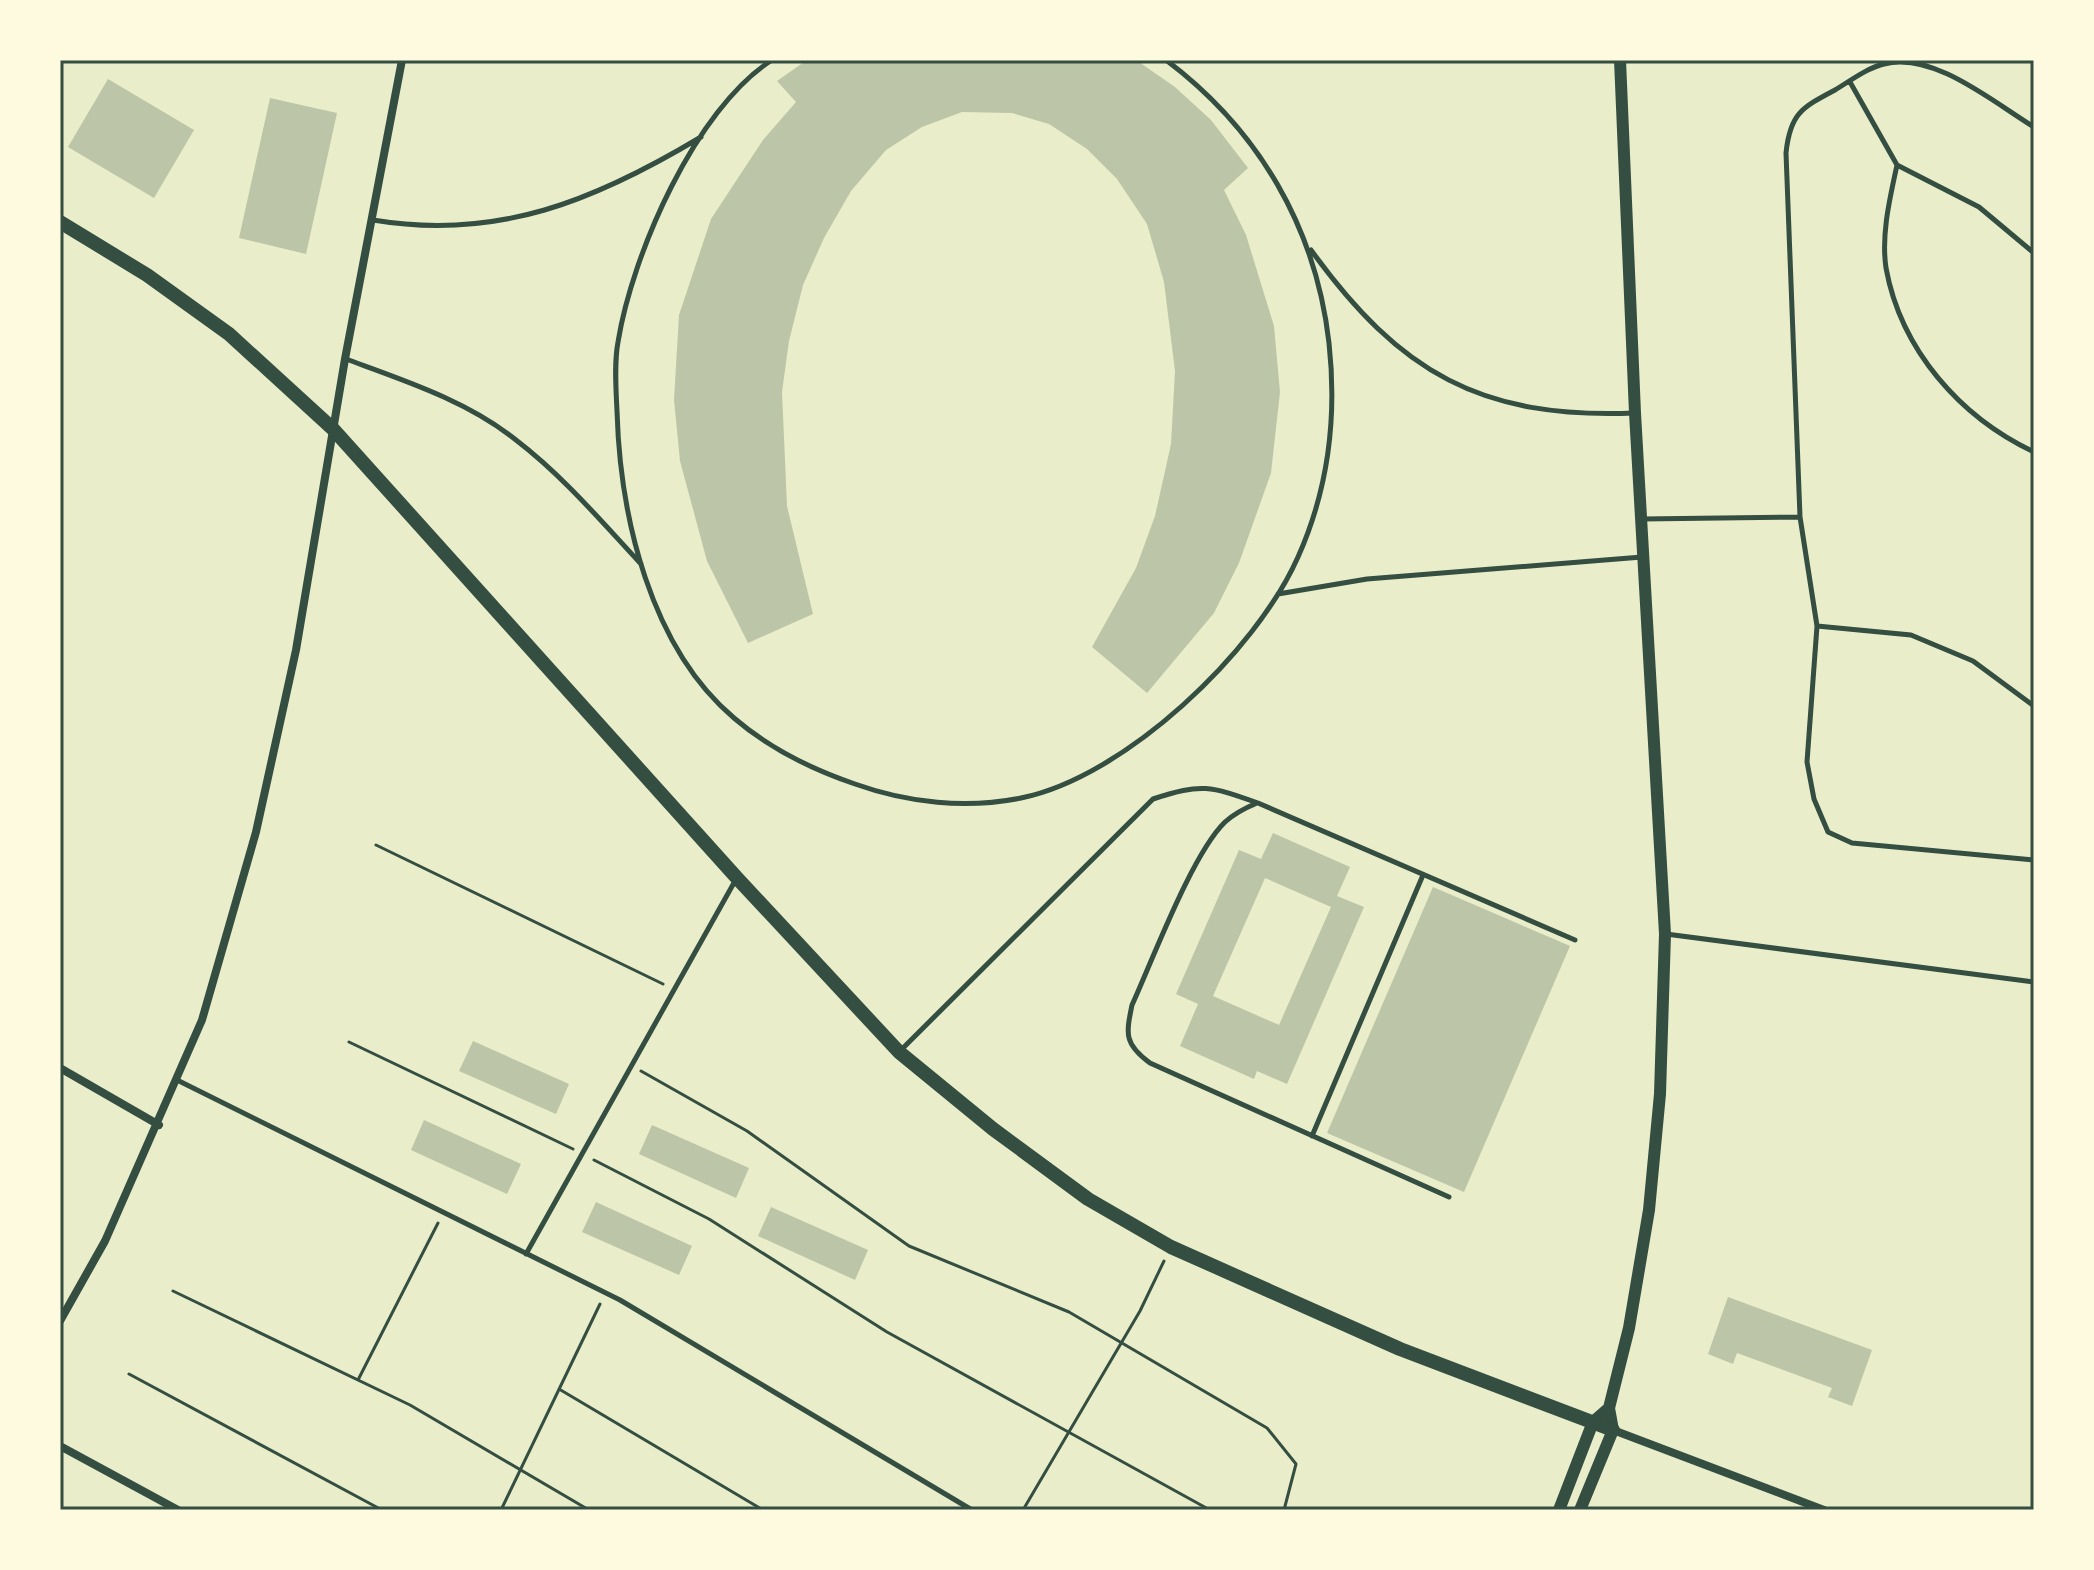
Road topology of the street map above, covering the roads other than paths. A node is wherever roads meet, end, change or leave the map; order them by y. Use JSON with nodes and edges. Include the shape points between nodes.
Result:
{"nodes":[{"id":1,"x":402,"y":60,"type":"edge"},
{"id":2,"x":772,"y":60,"type":"edge"},
{"id":3,"x":1166,"y":60,"type":"edge"},
{"id":4,"x":1620,"y":60,"type":"edge"},
{"id":5,"x":1850,"y":82,"type":"junction"},
{"id":6,"x":2034,"y":127,"type":"edge"},
{"id":7,"x":702,"y":136,"type":"junction"},
{"id":8,"x":1897,"y":165,"type":"junction"},
{"id":9,"x":373,"y":220,"type":"junction"},
{"id":10,"x":60,"y":222,"type":"edge"},
{"id":11,"x":1309,"y":248,"type":"junction"},
{"id":12,"x":2034,"y":253,"type":"edge"},
{"id":13,"x":345,"y":359,"type":"junction"},
{"id":14,"x":1635,"y":413,"type":"junction"},
{"id":15,"x":333,"y":429,"type":"junction"},
{"id":16,"x":2034,"y":452,"type":"edge"},
{"id":17,"x":1800,"y":517,"type":"junction"},
{"id":18,"x":1641,"y":519,"type":"junction"},
{"id":19,"x":1643,"y":557,"type":"junction"},
{"id":20,"x":642,"y":565,"type":"junction"},
{"id":21,"x":1277,"y":595,"type":"junction"},
{"id":22,"x":1817,"y":626,"type":"junction"},
{"id":23,"x":2034,"y":706,"type":"edge"},
{"id":24,"x":1258,"y":803,"type":"junction"},
{"id":25,"x":2034,"y":860,"type":"edge"},
{"id":26,"x":1423,"y":875,"type":"junction"},
{"id":27,"x":737,"y":878,"type":"junction"},
{"id":28,"x":1665,"y":934,"type":"junction"},
{"id":29,"x":1575,"y":940,"type":"dead end"},
{"id":30,"x":2034,"y":982,"type":"edge"},
{"id":31,"x":899,"y":1052,"type":"junction"},
{"id":32,"x":60,"y":1068,"type":"edge"},
{"id":33,"x":177,"y":1080,"type":"junction"},
{"id":34,"x":159,"y":1125,"type":"junction"},
{"id":35,"x":1312,"y":1136,"type":"junction"},
{"id":36,"x":1449,"y":1197,"type":"dead end"},
{"id":37,"x":526,"y":1254,"type":"junction"},
{"id":38,"x":60,"y":1321,"type":"edge"},
{"id":39,"x":1609,"y":1408,"type":"junction"},
{"id":40,"x":1593,"y":1422,"type":"junction"},
{"id":41,"x":1613,"y":1430,"type":"junction"},
{"id":42,"x":60,"y":1446,"type":"edge"},
{"id":43,"x":178,"y":1510,"type":"edge"},
{"id":44,"x":972,"y":1510,"type":"edge"},
{"id":45,"x":1559,"y":1510,"type":"edge"},
{"id":46,"x":1580,"y":1510,"type":"edge"},
{"id":47,"x":1824,"y":1510,"type":"edge"}],
"edges":[{"from":1,"to":9,"type":"street"},
{"from":2,"to":7,"type":"lane","via":[[734,93]]},
{"from":3,"to":11,"type":"lane","via":[[1256,148]]},
{"from":4,"to":14,"type":"street"},
{"from":5,"to":6,"type":"lane","via":[[1882,64],[1905,60],[1931,65]]},
{"from":5,"to":8,"type":"lane"},
{"from":5,"to":17,"type":"lane","via":[[1805,106],[1789,126]]},
{"from":7,"to":9,"type":"lane","via":[[619,184],[536,213],[458,227]]},
{"from":7,"to":20,"type":"lane","via":[[648,237],[617,345],[616,415]]},
{"from":8,"to":12,"type":"lane","via":[[1979,207]]},
{"from":8,"to":16,"type":"lane","via":[[1887,216],[1886,266],[1901,318],[1932,372],[1970,412]]},
{"from":9,"to":13,"type":"street"},
{"from":10,"to":15,"type":"main road","via":[[229,334]]},
{"from":11,"to":14,"type":"lane","via":[[1368,322],[1407,354],[1474,394],[1539,410]]},
{"from":11,"to":21,"type":"lane","via":[[1327,329],[1334,385],[1332,431],[1310,522]]},
{"from":13,"to":15,"type":"street"},
{"from":13,"to":20,"type":"lane","via":[[416,385],[514,438],[578,495]]},
{"from":14,"to":18,"type":"street"},
{"from":15,"to":27,"type":"main road"},
{"from":15,"to":33,"type":"street","via":[[296,650],[256,832],[202,1020]]},
{"from":17,"to":18,"type":"lane"},
{"from":17,"to":22,"type":"lane"},
{"from":18,"to":19,"type":"street"},
{"from":19,"to":21,"type":"lane","via":[[1367,579]]},
{"from":19,"to":28,"type":"street"},
{"from":20,"to":21,"type":"lane","via":[[661,616],[697,680],[733,717],[781,753],[882,794],[961,803],[1025,797],[1114,759],[1196,692]]},
{"from":22,"to":23,"type":"lane","via":[[1911,635],[1973,661]]},
{"from":22,"to":25,"type":"lane","via":[[1807,762],[1828,832],[1852,843]]},
{"from":24,"to":26,"type":"lane"},
{"from":24,"to":31,"type":"lane","via":[[1214,787],[1190,787],[1153,799]]},
{"from":24,"to":35,"type":"lane","via":[[1223,824],[1203,853],[1132,1005],[1127,1030],[1133,1050],[1150,1063]]},
{"from":26,"to":29,"type":"lane"},
{"from":26,"to":35,"type":"lane"},
{"from":27,"to":31,"type":"main road"},
{"from":27,"to":37,"type":"lane"},
{"from":28,"to":30,"type":"lane"},
{"from":28,"to":39,"type":"street","via":[[1660,1094],[1649,1210]]},
{"from":31,"to":40,"type":"main road","via":[[1088,1199],[1171,1247],[1400,1349]]},
{"from":32,"to":34,"type":"street"},
{"from":33,"to":34,"type":"street"},
{"from":33,"to":37,"type":"lane"},
{"from":34,"to":38,"type":"street","via":[[105,1241]]},
{"from":35,"to":36,"type":"lane"},
{"from":37,"to":44,"type":"lane","via":[[605,1293]]},
{"from":39,"to":40,"type":"street"},
{"from":39,"to":41,"type":"street"},
{"from":40,"to":41,"type":"main road"},
{"from":40,"to":45,"type":"street"},
{"from":41,"to":46,"type":"street"},
{"from":41,"to":47,"type":"street"},
{"from":42,"to":43,"type":"street"}]}
